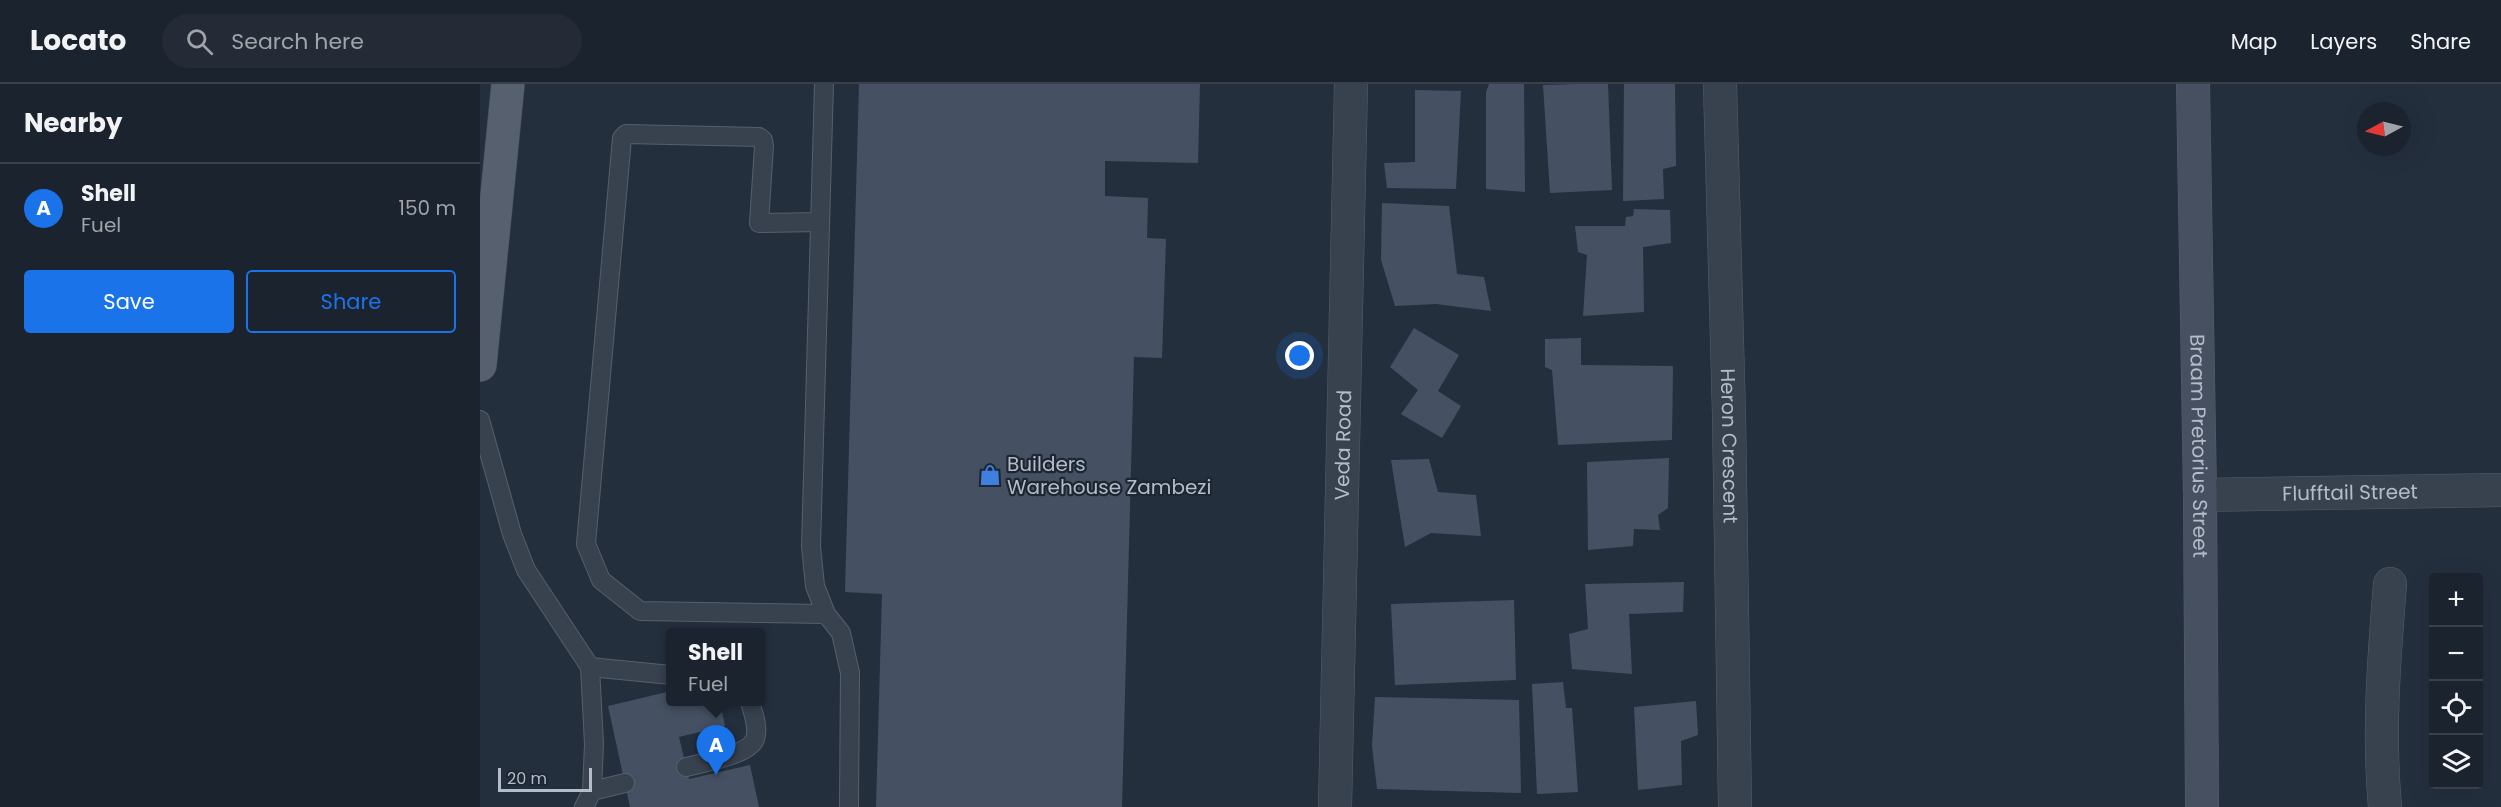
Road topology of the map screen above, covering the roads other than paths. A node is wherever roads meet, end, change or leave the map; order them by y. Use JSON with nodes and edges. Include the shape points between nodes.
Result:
{"nodes":[{"id":1,"x":508,"y":84,"type":"edge"},
{"id":2,"x":824,"y":84,"type":"edge"},
{"id":3,"x":1350,"y":84,"type":"edge"},
{"id":4,"x":1720,"y":84,"type":"edge"},
{"id":5,"x":2193,"y":84,"type":"edge"},
{"id":6,"x":820,"y":222,"type":"junction"},
{"id":7,"x":480,"y":365,"type":"edge"},
{"id":8,"x":480,"y":420,"type":"edge"},
{"id":9,"x":2501,"y":490,"type":"edge"},
{"id":10,"x":2200,"y":495,"type":"junction"},
{"id":11,"x":2390,"y":584,"type":"dead end"},
{"id":12,"x":826,"y":614,"type":"junction"},
{"id":13,"x":590,"y":667,"type":"junction"},
{"id":14,"x":666,"y":675,"type":"edge"},
{"id":15,"x":751,"y":706,"type":"edge"},
{"id":16,"x":686,"y":767,"type":"dead end"},
{"id":17,"x":625,"y":783,"type":"dead end"},
{"id":18,"x":588,"y":799,"type":"edge"},
{"id":19,"x":849,"y":807,"type":"edge"},
{"id":20,"x":1335,"y":807,"type":"edge"},
{"id":21,"x":1735,"y":807,"type":"edge"},
{"id":22,"x":2202,"y":807,"type":"edge"},
{"id":23,"x":2385,"y":807,"type":"edge"}],
"edges":[{"from":1,"to":7,"type":"main road"},
{"from":2,"to":6,"type":"lane"},
{"from":3,"to":20,"type":"street","name":"Veda Road"},
{"from":4,"to":21,"type":"street","name":"Heron Crescent"},
{"from":5,"to":10,"type":"street","name":"Braam Pretorius Street"},
{"from":6,"to":12,"type":"lane","via":[[811,546],[815,586]]},
{"from":6,"to":12,"type":"lane","via":[[759,223],[764,140],[759,137],[626,134],[622,138],[586,544],[601,580],[640,611]]},
{"from":8,"to":13,"type":"lane","via":[[526,570]]},
{"from":9,"to":10,"type":"street","name":"Flufftail Street"},
{"from":10,"to":22,"type":"street","name":"Braam Pretorius Street"},
{"from":11,"to":23,"type":"street","via":[[2380,732]]},
{"from":12,"to":19,"type":"lane","via":[[841,633],[850,673]]},
{"from":13,"to":14,"type":"lane"},
{"from":13,"to":18,"type":"lane","via":[[594,744]]},
{"from":15,"to":16,"type":"lane","via":[[756,720],[755,739],[746,750]]},
{"from":17,"to":18,"type":"lane"}]}
